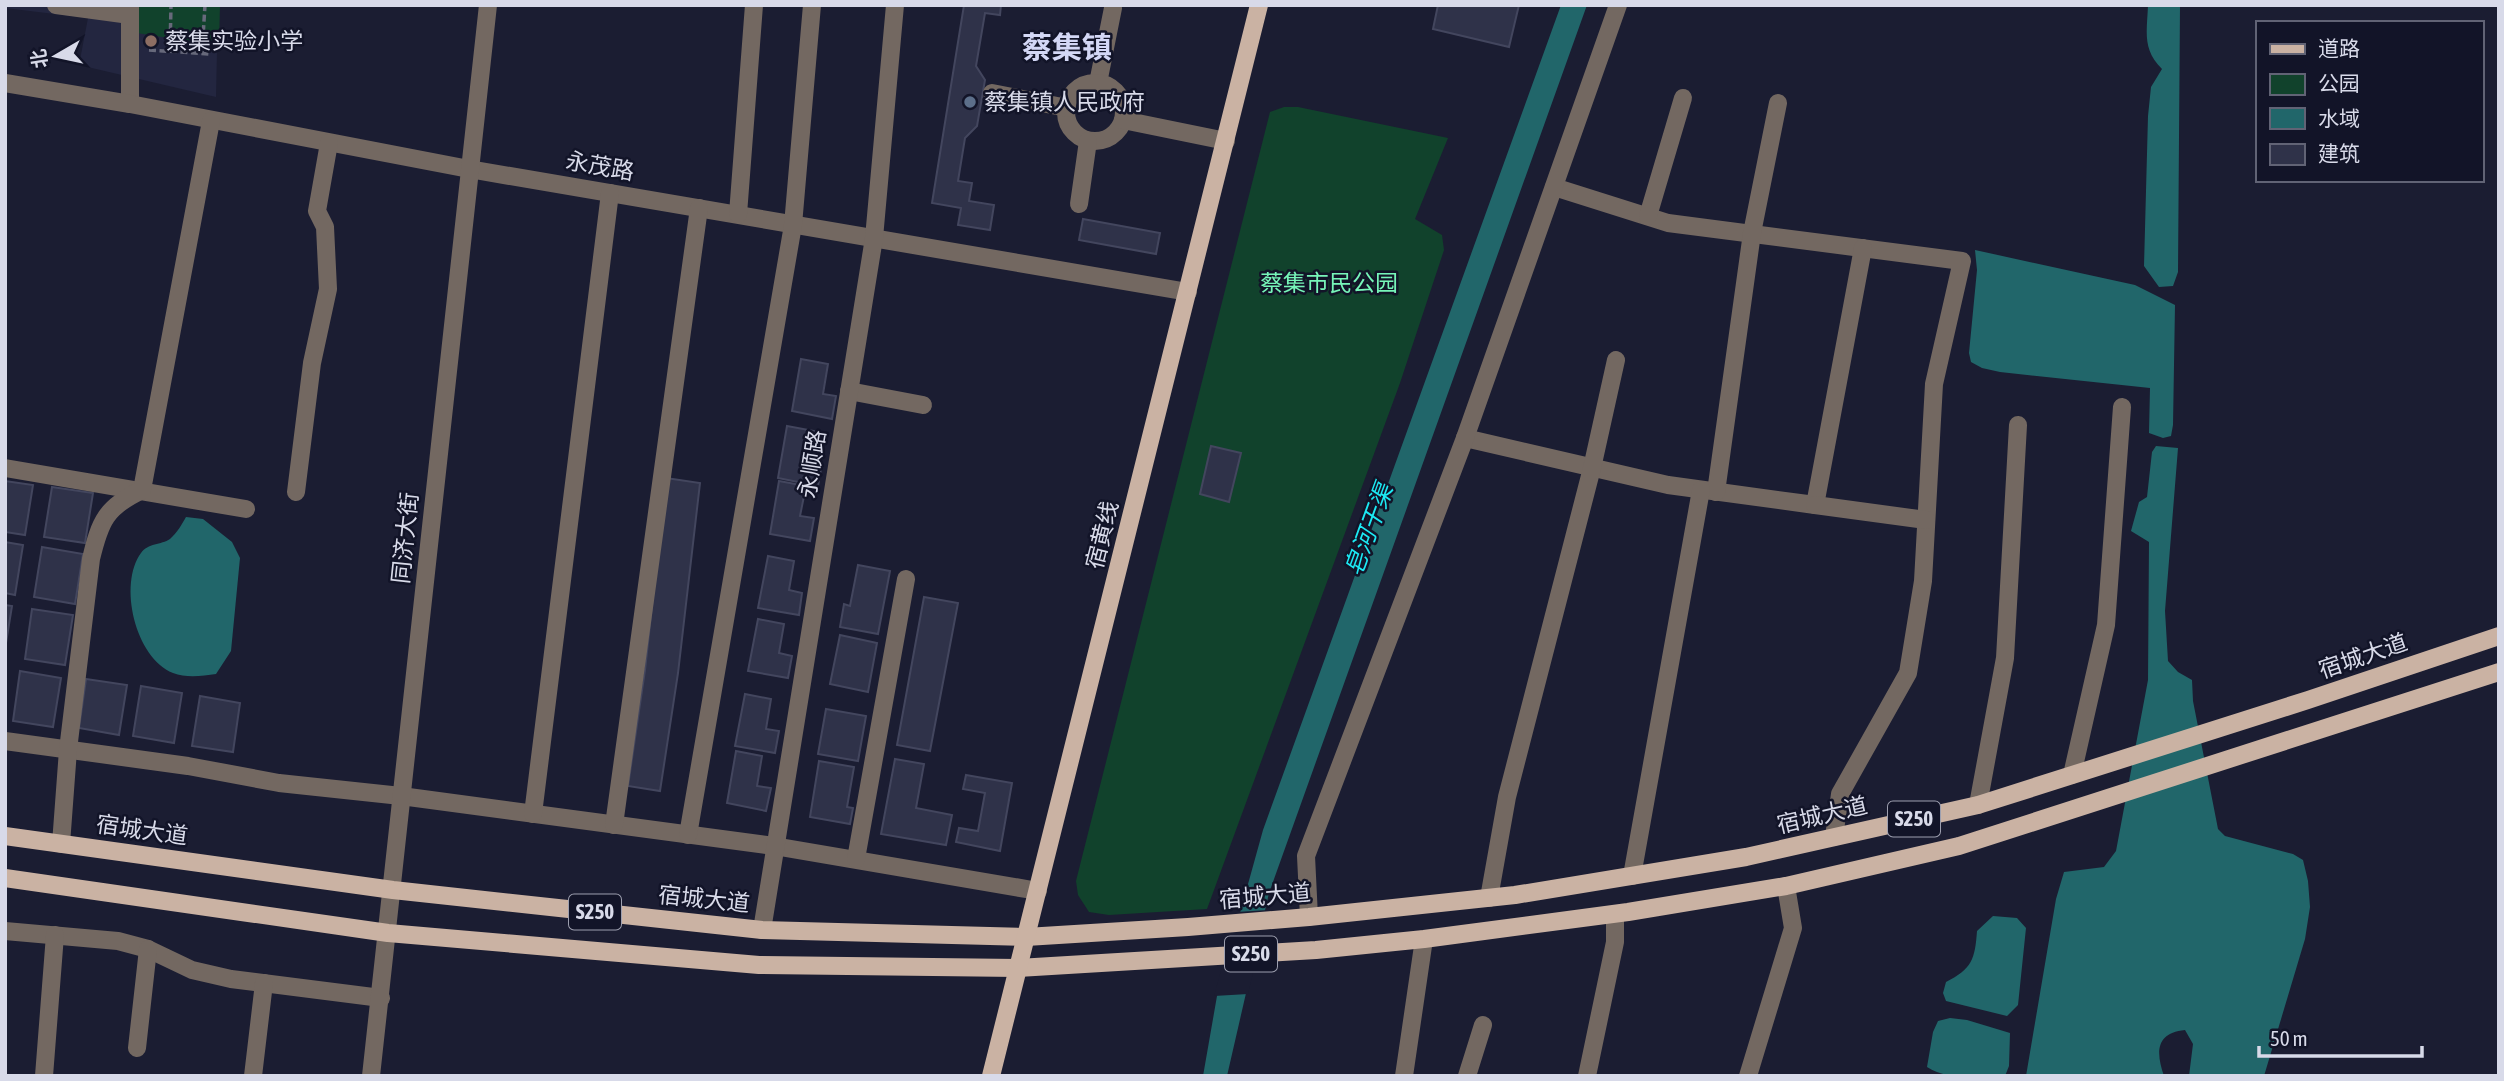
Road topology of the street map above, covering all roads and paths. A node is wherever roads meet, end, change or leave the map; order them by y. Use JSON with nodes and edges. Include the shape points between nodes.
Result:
{"nodes":[{"id":1,"x":56,"y":5,"type":"edge"},
{"id":2,"x":171,"y":5,"type":"edge"},
{"id":3,"x":205,"y":5,"type":"edge"},
{"id":4,"x":488,"y":5,"type":"edge"},
{"id":5,"x":754,"y":5,"type":"edge"},
{"id":6,"x":812,"y":5,"type":"edge"},
{"id":7,"x":895,"y":5,"type":"edge"},
{"id":8,"x":1259,"y":5,"type":"edge"},
{"id":9,"x":1618,"y":5,"type":"edge"},
{"id":10,"x":1112,"y":8,"type":"dead end"},
{"id":11,"x":130,"y":10,"type":"edge"},
{"id":12,"x":130,"y":48,"type":"junction"},
{"id":13,"x":170,"y":51,"type":"junction"},
{"id":14,"x":202,"y":53,"type":"junction"},
{"id":15,"x":209,"y":54,"type":"dead end"},
{"id":16,"x":5,"y":83,"type":"edge"},
{"id":17,"x":1098,"y":83,"type":"junction"},
{"id":18,"x":992,"y":93,"type":"dead end"},
{"id":19,"x":1683,"y":98,"type":"dead end"},
{"id":20,"x":1778,"y":103,"type":"dead end"},
{"id":21,"x":130,"y":104,"type":"junction"},
{"id":22,"x":1067,"y":107,"type":"junction"},
{"id":23,"x":1123,"y":120,"type":"junction"},
{"id":24,"x":211,"y":121,"type":"junction"},
{"id":25,"x":1088,"y":141,"type":"junction"},
{"id":26,"x":1226,"y":141,"type":"junction"},
{"id":27,"x":329,"y":143,"type":"junction"},
{"id":28,"x":470,"y":169,"type":"junction"},
{"id":29,"x":1554,"y":187,"type":"junction"},
{"id":30,"x":610,"y":192,"type":"junction"},
{"id":31,"x":1079,"y":204,"type":"dead end"},
{"id":32,"x":699,"y":208,"type":"junction"},
{"id":33,"x":738,"y":214,"type":"junction"},
{"id":34,"x":1648,"y":216,"type":"junction"},
{"id":35,"x":793,"y":225,"type":"junction"},
{"id":36,"x":1752,"y":233,"type":"junction"},
{"id":37,"x":874,"y":238,"type":"junction"},
{"id":38,"x":1863,"y":248,"type":"junction"},
{"id":39,"x":1188,"y":292,"type":"junction"},
{"id":40,"x":1616,"y":360,"type":"dead end"},
{"id":41,"x":849,"y":391,"type":"junction"},
{"id":42,"x":923,"y":405,"type":"dead end"},
{"id":43,"x":2122,"y":407,"type":"dead end"},
{"id":44,"x":2018,"y":425,"type":"dead end"},
{"id":45,"x":1465,"y":438,"type":"junction"},
{"id":46,"x":5,"y":468,"type":"edge"},
{"id":47,"x":1592,"y":468,"type":"junction"},
{"id":48,"x":142,"y":490,"type":"junction"},
{"id":49,"x":1709,"y":491,"type":"junction"},
{"id":50,"x":296,"y":492,"type":"dead end"},
{"id":51,"x":1815,"y":505,"type":"junction"},
{"id":52,"x":246,"y":509,"type":"dead end"},
{"id":53,"x":1926,"y":520,"type":"junction"},
{"id":54,"x":906,"y":579,"type":"dead end"},
{"id":55,"x":2499,"y":636,"type":"edge"},
{"id":56,"x":2499,"y":672,"type":"edge"},
{"id":57,"x":5,"y":741,"type":"edge"},
{"id":58,"x":68,"y":750,"type":"junction"},
{"id":59,"x":2072,"y":775,"type":"junction"},
{"id":60,"x":401,"y":796,"type":"junction"},
{"id":61,"x":1978,"y":805,"type":"junction"},
{"id":62,"x":533,"y":814,"type":"junction"},
{"id":63,"x":614,"y":825,"type":"junction"},
{"id":64,"x":688,"y":835,"type":"junction"},
{"id":65,"x":5,"y":836,"type":"edge"},
{"id":66,"x":1834,"y":837,"type":"junction"},
{"id":67,"x":61,"y":844,"type":"junction"},
{"id":68,"x":774,"y":846,"type":"junction"},
{"id":69,"x":856,"y":859,"type":"junction"},
{"id":70,"x":1632,"y":876,"type":"junction"},
{"id":71,"x":5,"y":878,"type":"edge"},
{"id":72,"x":1786,"y":886,"type":"junction"},
{"id":73,"x":393,"y":890,"type":"junction"},
{"id":74,"x":1038,"y":891,"type":"junction"},
{"id":75,"x":1489,"y":898,"type":"junction"},
{"id":76,"x":1615,"y":914,"type":"junction"},
{"id":77,"x":1309,"y":918,"type":"junction"},
{"id":78,"x":762,"y":930,"type":"junction"},
{"id":79,"x":5,"y":931,"type":"edge"},
{"id":80,"x":388,"y":933,"type":"junction"},
{"id":81,"x":55,"y":935,"type":"junction"},
{"id":82,"x":1026,"y":937,"type":"junction"},
{"id":83,"x":1424,"y":939,"type":"junction"},
{"id":84,"x":148,"y":949,"type":"junction"},
{"id":85,"x":1018,"y":968,"type":"junction"},
{"id":86,"x":264,"y":983,"type":"junction"},
{"id":87,"x":381,"y":998,"type":"junction"},
{"id":88,"x":1483,"y":1025,"type":"dead end"},
{"id":89,"x":137,"y":1048,"type":"dead end"},
{"id":90,"x":44,"y":1076,"type":"edge"},
{"id":91,"x":253,"y":1076,"type":"edge"},
{"id":92,"x":371,"y":1076,"type":"edge"},
{"id":93,"x":991,"y":1076,"type":"edge"},
{"id":94,"x":1404,"y":1076,"type":"edge"},
{"id":95,"x":1468,"y":1076,"type":"edge"},
{"id":96,"x":1587,"y":1076,"type":"edge"},
{"id":97,"x":1748,"y":1076,"type":"edge"}],
"edges":[{"from":1,"to":11,"type":"street"},
{"from":2,"to":13,"type":"path"},
{"from":3,"to":14,"type":"path"},
{"from":4,"to":28,"type":"street","name":"同济大街"},
{"from":5,"to":33,"type":"street"},
{"from":6,"to":35,"type":"street"},
{"from":7,"to":37,"type":"street","name":"永顺路"},
{"from":8,"to":26,"type":"main road","name":"宿黄线"},
{"from":9,"to":29,"type":"street"},
{"from":10,"to":17,"type":"street"},
{"from":11,"to":12,"type":"street"},
{"from":12,"to":13,"type":"path"},
{"from":12,"to":21,"type":"street"},
{"from":13,"to":14,"type":"path"},
{"from":14,"to":15,"type":"path"},
{"from":16,"to":21,"type":"street","name":"永茂路"},
{"from":17,"to":22,"type":"street","via":[[1080,87]]},
{"from":17,"to":23,"type":"street","via":[[1117,93]]},
{"from":18,"to":22,"type":"street"},
{"from":19,"to":34,"type":"street"},
{"from":20,"to":36,"type":"street"},
{"from":21,"to":24,"type":"street","name":"永茂路"},
{"from":22,"to":25,"type":"street","via":[[1072,131]]},
{"from":23,"to":25,"type":"street","via":[[1106,140]]},
{"from":23,"to":26,"type":"street"},
{"from":24,"to":27,"type":"street","name":"永茂路"},
{"from":24,"to":48,"type":"street"},
{"from":25,"to":31,"type":"street"},
{"from":26,"to":39,"type":"main road","name":"宿黄线"},
{"from":27,"to":28,"type":"street","name":"永茂路"},
{"from":27,"to":50,"type":"street","via":[[317,211],[325,228],[328,289],[312,363]]},
{"from":28,"to":30,"type":"street","name":"永茂路"},
{"from":28,"to":60,"type":"street","name":"同济大街"},
{"from":29,"to":34,"type":"street"},
{"from":29,"to":45,"type":"street"},
{"from":30,"to":32,"type":"street","name":"永茂路"},
{"from":30,"to":62,"type":"street"},
{"from":32,"to":33,"type":"street","name":"永茂路"},
{"from":32,"to":63,"type":"street"},
{"from":33,"to":35,"type":"street","name":"永茂路"},
{"from":34,"to":36,"type":"street","via":[[1668,223]]},
{"from":35,"to":37,"type":"street","name":"永茂路"},
{"from":35,"to":64,"type":"street"},
{"from":36,"to":38,"type":"street"},
{"from":36,"to":49,"type":"street"},
{"from":37,"to":39,"type":"street","name":"永茂路"},
{"from":37,"to":41,"type":"street","name":"永顺路"},
{"from":38,"to":51,"type":"street"},
{"from":38,"to":53,"type":"street","via":[[1962,261],[1934,384]]},
{"from":39,"to":74,"type":"main road","name":"宿黄线"},
{"from":40,"to":47,"type":"street"},
{"from":41,"to":42,"type":"street"},
{"from":41,"to":68,"type":"street","name":"永顺路"},
{"from":43,"to":59,"type":"street","via":[[2106,625]]},
{"from":44,"to":61,"type":"street","via":[[2005,658]]},
{"from":45,"to":47,"type":"street"},
{"from":45,"to":77,"type":"street","via":[[1306,856]]},
{"from":46,"to":48,"type":"street"},
{"from":47,"to":49,"type":"street"},
{"from":47,"to":75,"type":"street","via":[[1507,797]]},
{"from":48,"to":52,"type":"street"},
{"from":48,"to":58,"type":"street","via":[[119,501],[97,536]]},
{"from":49,"to":51,"type":"street"},
{"from":49,"to":70,"type":"street"},
{"from":51,"to":53,"type":"street"},
{"from":53,"to":66,"type":"street","via":[[1923,580],[1908,673],[1840,794]]},
{"from":54,"to":69,"type":"street"},
{"from":55,"to":59,"type":"main road","name":"宿城大道","number":"S250"},
{"from":56,"to":72,"type":"main road","number":"S250","via":[[1959,846]]},
{"from":57,"to":58,"type":"street"},
{"from":58,"to":60,"type":"street","via":[[279,783]]},
{"from":58,"to":67,"type":"street"},
{"from":59,"to":61,"type":"main road","name":"宿城大道","number":"S250"},
{"from":60,"to":62,"type":"street"},
{"from":60,"to":73,"type":"street","name":"同济大街"},
{"from":61,"to":66,"type":"main road","name":"宿城大道","number":"S250"},
{"from":62,"to":63,"type":"street"},
{"from":63,"to":64,"type":"street"},
{"from":64,"to":68,"type":"street"},
{"from":65,"to":67,"type":"main road","name":"宿城大道","number":"S250"},
{"from":66,"to":70,"type":"main road","name":"宿城大道","number":"S250"},
{"from":67,"to":73,"type":"main road","name":"宿城大道","number":"S250"},
{"from":68,"to":69,"type":"street"},
{"from":68,"to":78,"type":"street","name":"永顺路"},
{"from":69,"to":74,"type":"street"},
{"from":70,"to":75,"type":"main road","name":"宿城大道","number":"S250"},
{"from":71,"to":80,"type":"main road","number":"S250"},
{"from":72,"to":76,"type":"main road","number":"S250"},
{"from":72,"to":97,"type":"street","via":[[1793,928]]},
{"from":73,"to":78,"type":"main road","name":"宿城大道","number":"S250"},
{"from":73,"to":80,"type":"street","name":"同济大街"},
{"from":74,"to":82,"type":"main road","name":"宿黄线"},
{"from":75,"to":77,"type":"main road","name":"宿城大道","number":"S250"},
{"from":76,"to":83,"type":"main road","number":"S250"},
{"from":76,"to":96,"type":"street","via":[[1615,942]]},
{"from":77,"to":82,"type":"main road","name":"宿城大道","number":"S250"},
{"from":78,"to":82,"type":"main road","name":"宿城大道","number":"S250"},
{"from":79,"to":81,"type":"street"},
{"from":80,"to":85,"type":"main road","number":"S250","via":[[760,965]]},
{"from":80,"to":87,"type":"street","name":"同济大街"},
{"from":81,"to":84,"type":"street"},
{"from":81,"to":90,"type":"street"},
{"from":82,"to":85,"type":"main road","name":"宿黄线"},
{"from":83,"to":85,"type":"main road","number":"S250"},
{"from":83,"to":94,"type":"street"},
{"from":84,"to":86,"type":"street","via":[[192,970]]},
{"from":84,"to":89,"type":"street"},
{"from":85,"to":93,"type":"main road","name":"宿黄线"},
{"from":86,"to":87,"type":"street"},
{"from":86,"to":91,"type":"street"},
{"from":87,"to":92,"type":"street","name":"同济大街"},
{"from":88,"to":95,"type":"street"}]}
